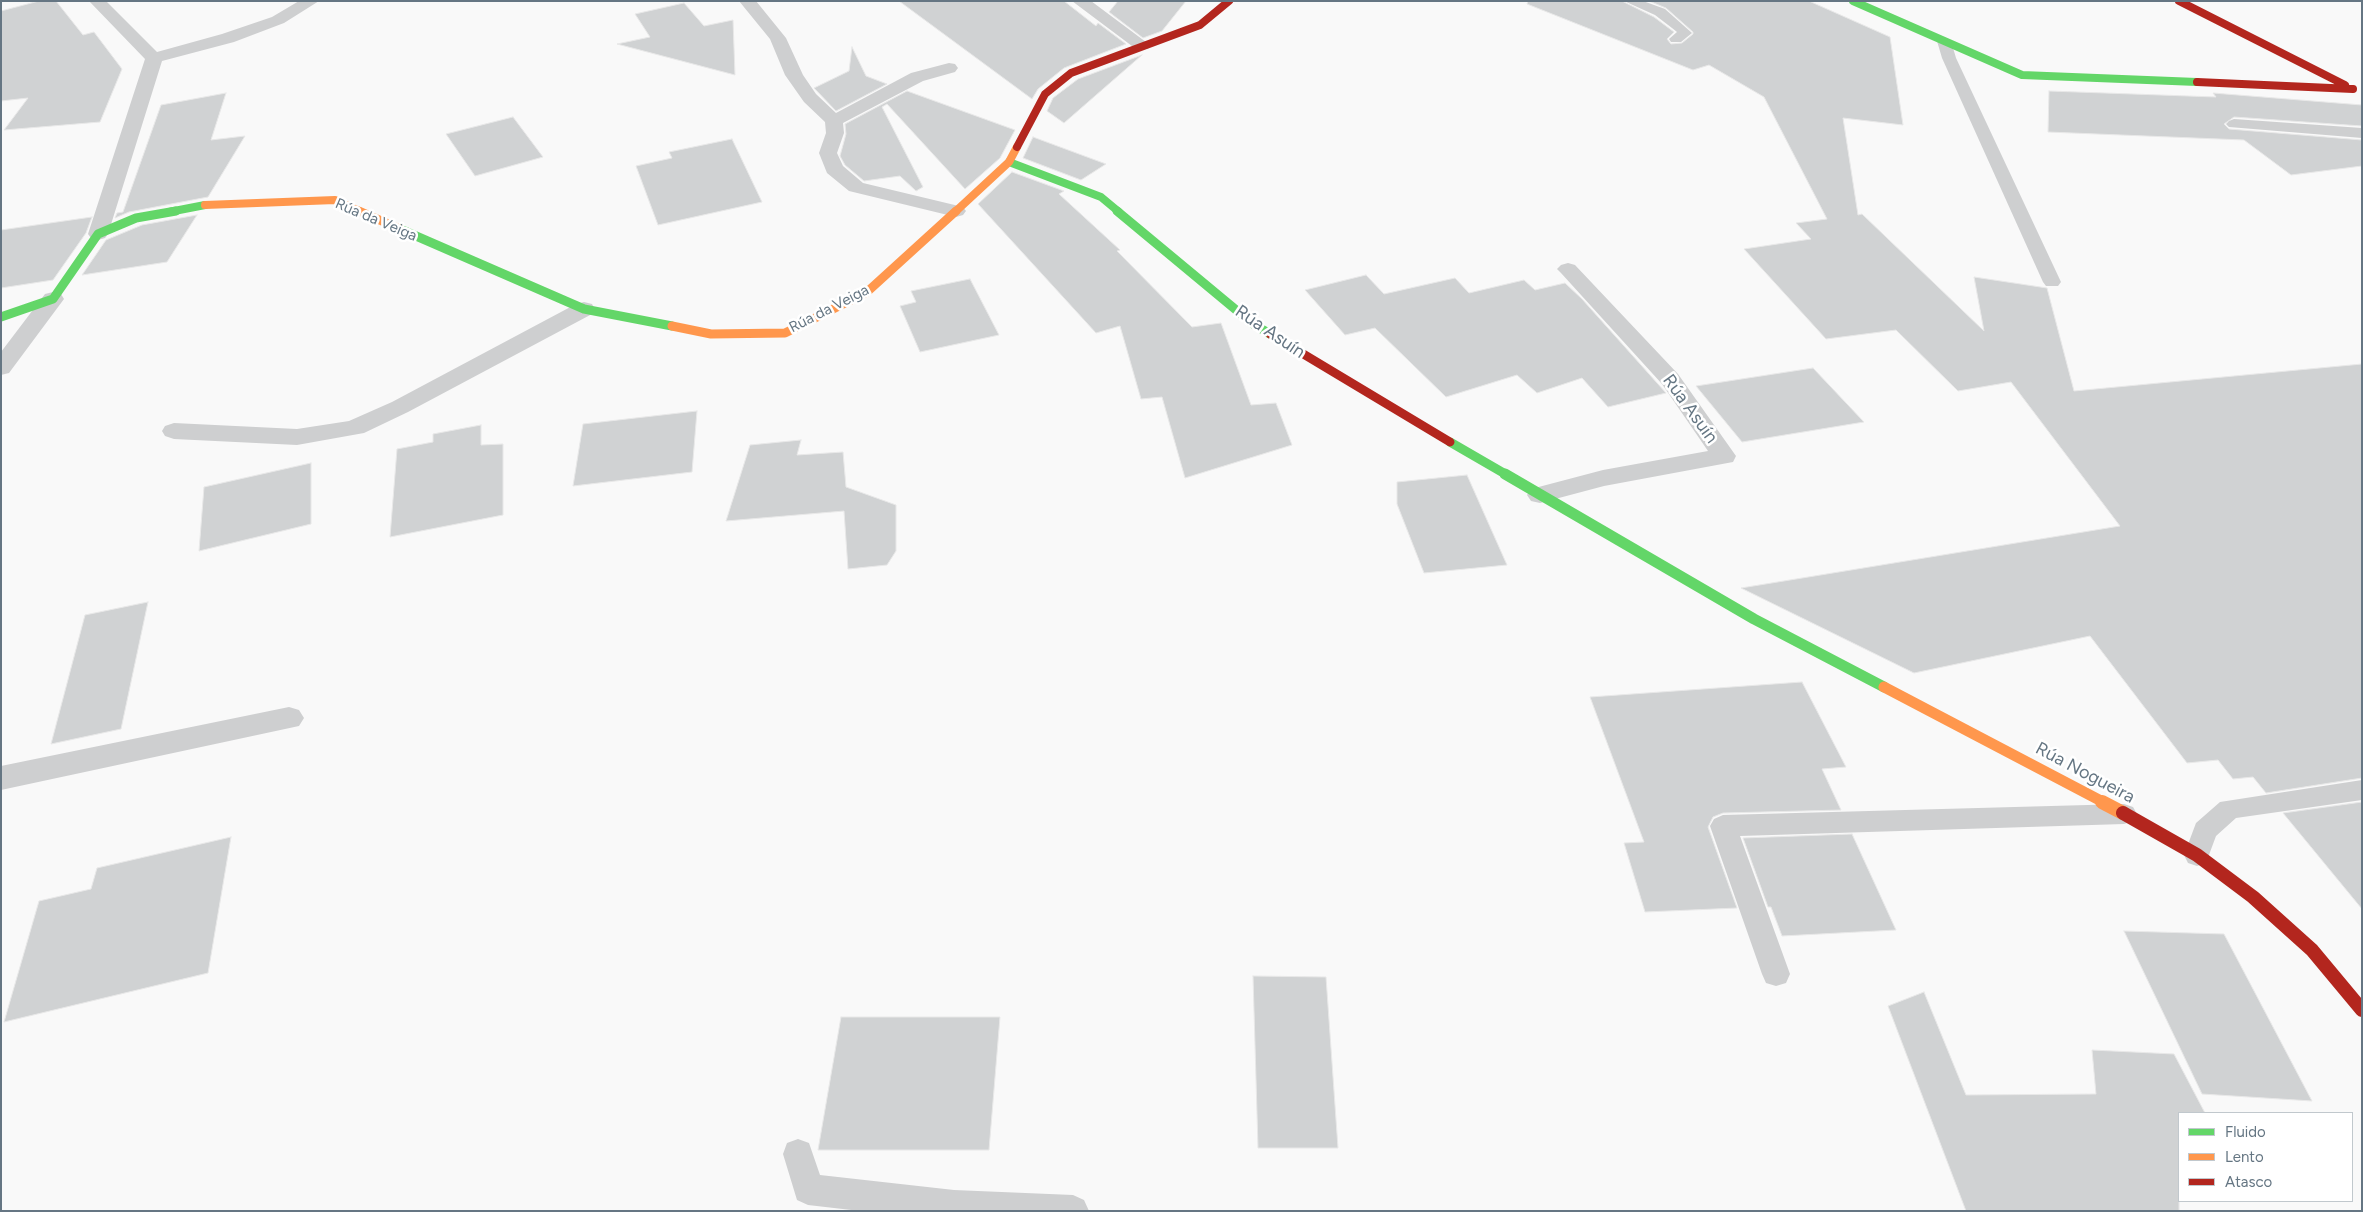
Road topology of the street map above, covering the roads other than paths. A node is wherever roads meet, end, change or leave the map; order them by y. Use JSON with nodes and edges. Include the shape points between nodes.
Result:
{"nodes":[{"id":1,"x":97,"y":1,"type":"edge"},
{"id":2,"x":311,"y":1,"type":"edge"},
{"id":3,"x":747,"y":1,"type":"edge"},
{"id":4,"x":1080,"y":1,"type":"edge"},
{"id":5,"x":1229,"y":1,"type":"edge"},
{"id":6,"x":1630,"y":1,"type":"edge"},
{"id":7,"x":1853,"y":1,"type":"edge"},
{"id":8,"x":2179,"y":1,"type":"edge"},
{"id":9,"x":1676,"y":39,"type":"dead end"},
{"id":10,"x":1944,"y":41,"type":"junction"},
{"id":11,"x":1142,"y":45,"type":"junction"},
{"id":12,"x":154,"y":58,"type":"junction"},
{"id":13,"x":950,"y":68,"type":"dead end"},
{"id":14,"x":2357,"y":92,"type":"edge"},
{"id":15,"x":834,"y":121,"type":"junction"},
{"id":16,"x":2234,"y":124,"type":"dead end"},
{"id":17,"x":2362,"y":133,"type":"edge"},
{"id":18,"x":1009,"y":162,"type":"junction"},
{"id":19,"x":956,"y":211,"type":"junction"},
{"id":20,"x":98,"y":234,"type":"junction"},
{"id":21,"x":1568,"y":269,"type":"dead end"},
{"id":22,"x":2052,"y":282,"type":"dead end"},
{"id":23,"x":53,"y":299,"type":"junction"},
{"id":24,"x":584,"y":309,"type":"junction"},
{"id":25,"x":1,"y":317,"type":"edge"},
{"id":26,"x":1,"y":368,"type":"edge"},
{"id":27,"x":174,"y":431,"type":"dead end"},
{"id":28,"x":1540,"y":495,"type":"junction"},
{"id":29,"x":1754,"y":619,"type":"joint"},
{"id":30,"x":289,"y":718,"type":"dead end"},
{"id":31,"x":1,"y":778,"type":"edge"},
{"id":32,"x":2362,"y":790,"type":"edge"},
{"id":33,"x":2124,"y":814,"type":"junction"},
{"id":34,"x":2197,"y":855,"type":"junction"},
{"id":35,"x":1776,"y":974,"type":"dead end"},
{"id":36,"x":2362,"y":1010,"type":"edge"},
{"id":37,"x":798,"y":1154,"type":"dead end"},
{"id":38,"x":1073,"y":1211,"type":"edge"}],
"edges":[{"from":1,"to":12,"type":"street"},
{"from":2,"to":12,"type":"street","via":[[278,20],[228,38]]},
{"from":3,"to":15,"type":"street","via":[[778,38],[794,75],[810,98]]},
{"from":4,"to":11,"type":"street"},
{"from":5,"to":11,"type":"street","name":"Rúa da Veiga","via":[[1200,25]]},
{"from":6,"to":9,"type":"lane","via":[[1660,12],[1677,25],[1685,33]]},
{"from":7,"to":10,"type":"street"},
{"from":8,"to":14,"type":"street"},
{"from":10,"to":14,"type":"street","via":[[2022,76]]},
{"from":10,"to":22,"type":"lane"},
{"from":11,"to":18,"type":"street","name":"Rúa da Veiga","via":[[1071,73],[1045,94]]},
{"from":12,"to":20,"type":"street"},
{"from":13,"to":15,"type":"street","via":[[917,78]]},
{"from":15,"to":19,"type":"street","via":[[835,132],[828,153],[834,169],[856,187]]},
{"from":16,"to":17,"type":"lane"},
{"from":18,"to":19,"type":"street","name":"Rúa da Veiga"},
{"from":18,"to":28,"type":"street","name":"Rúa Asuín","via":[[1101,197],[1253,324]]},
{"from":19,"to":24,"type":"street","name":"Rúa da Veiga","via":[[867,292],[786,332],[711,334]]},
{"from":20,"to":23,"type":"street"},
{"from":20,"to":24,"type":"street","name":"Rúa da Veiga","via":[[136,218],[213,204],[335,200]]},
{"from":21,"to":28,"type":"street","name":"Rúa Asuín","via":[[1670,379],[1724,456],[1603,478]]},
{"from":23,"to":25,"type":"street"},
{"from":23,"to":26,"type":"street"},
{"from":24,"to":27,"type":"street","via":[[354,428],[296,437]]},
{"from":28,"to":29,"type":"street","name":"Rúa Asuín"},
{"from":29,"to":33,"type":"street","name":"Rúa Nogueira"},
{"from":30,"to":31,"type":"street"},
{"from":32,"to":34,"type":"lane","via":[[2229,809],[2205,830]]},
{"from":33,"to":34,"type":"street","name":"Rúa Nogueira"},
{"from":33,"to":35,"type":"lane","via":[[1723,826]]},
{"from":34,"to":36,"type":"street","name":"Rúa Nogueira","via":[[2253,897],[2312,950]]},
{"from":37,"to":38,"type":"lane","via":[[808,1188],[954,1206]]}]}
